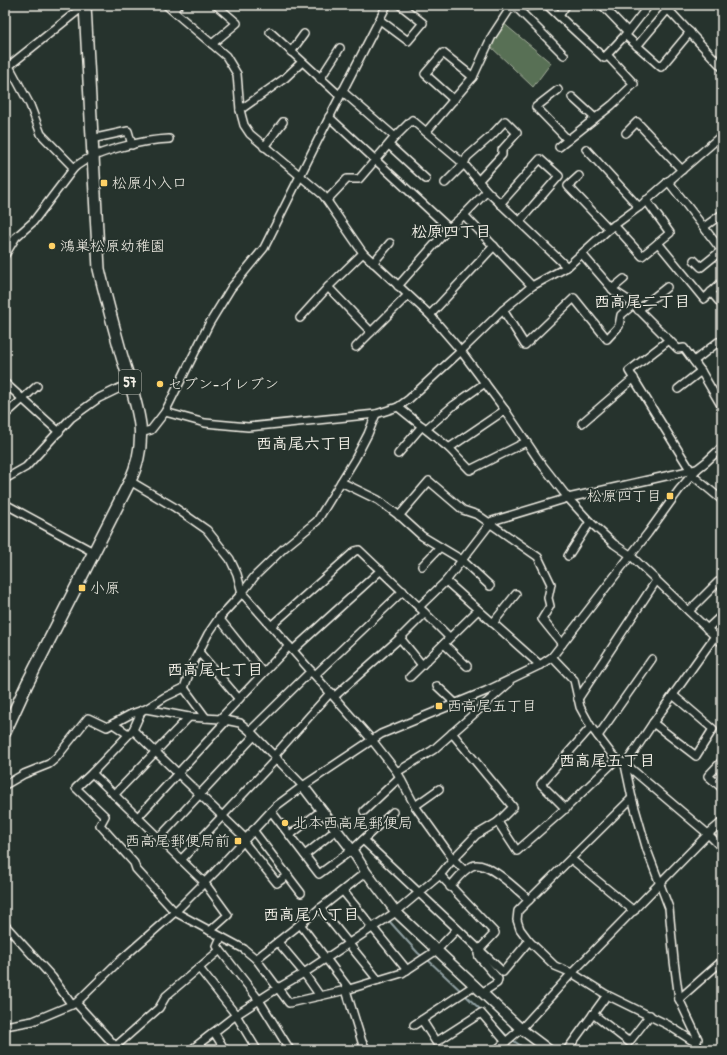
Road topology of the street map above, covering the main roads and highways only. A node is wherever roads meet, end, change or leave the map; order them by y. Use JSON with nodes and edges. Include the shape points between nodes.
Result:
{"nodes":[{"id":1,"x":85,"y":5,"type":"edge"},
{"id":2,"x":5,"y":732,"type":"edge"}],
"edges":[{"from":1,"to":2,"type":"main road","number":"57","via":[[99,269],[140,425],[140,447],[130,481]]}]}
